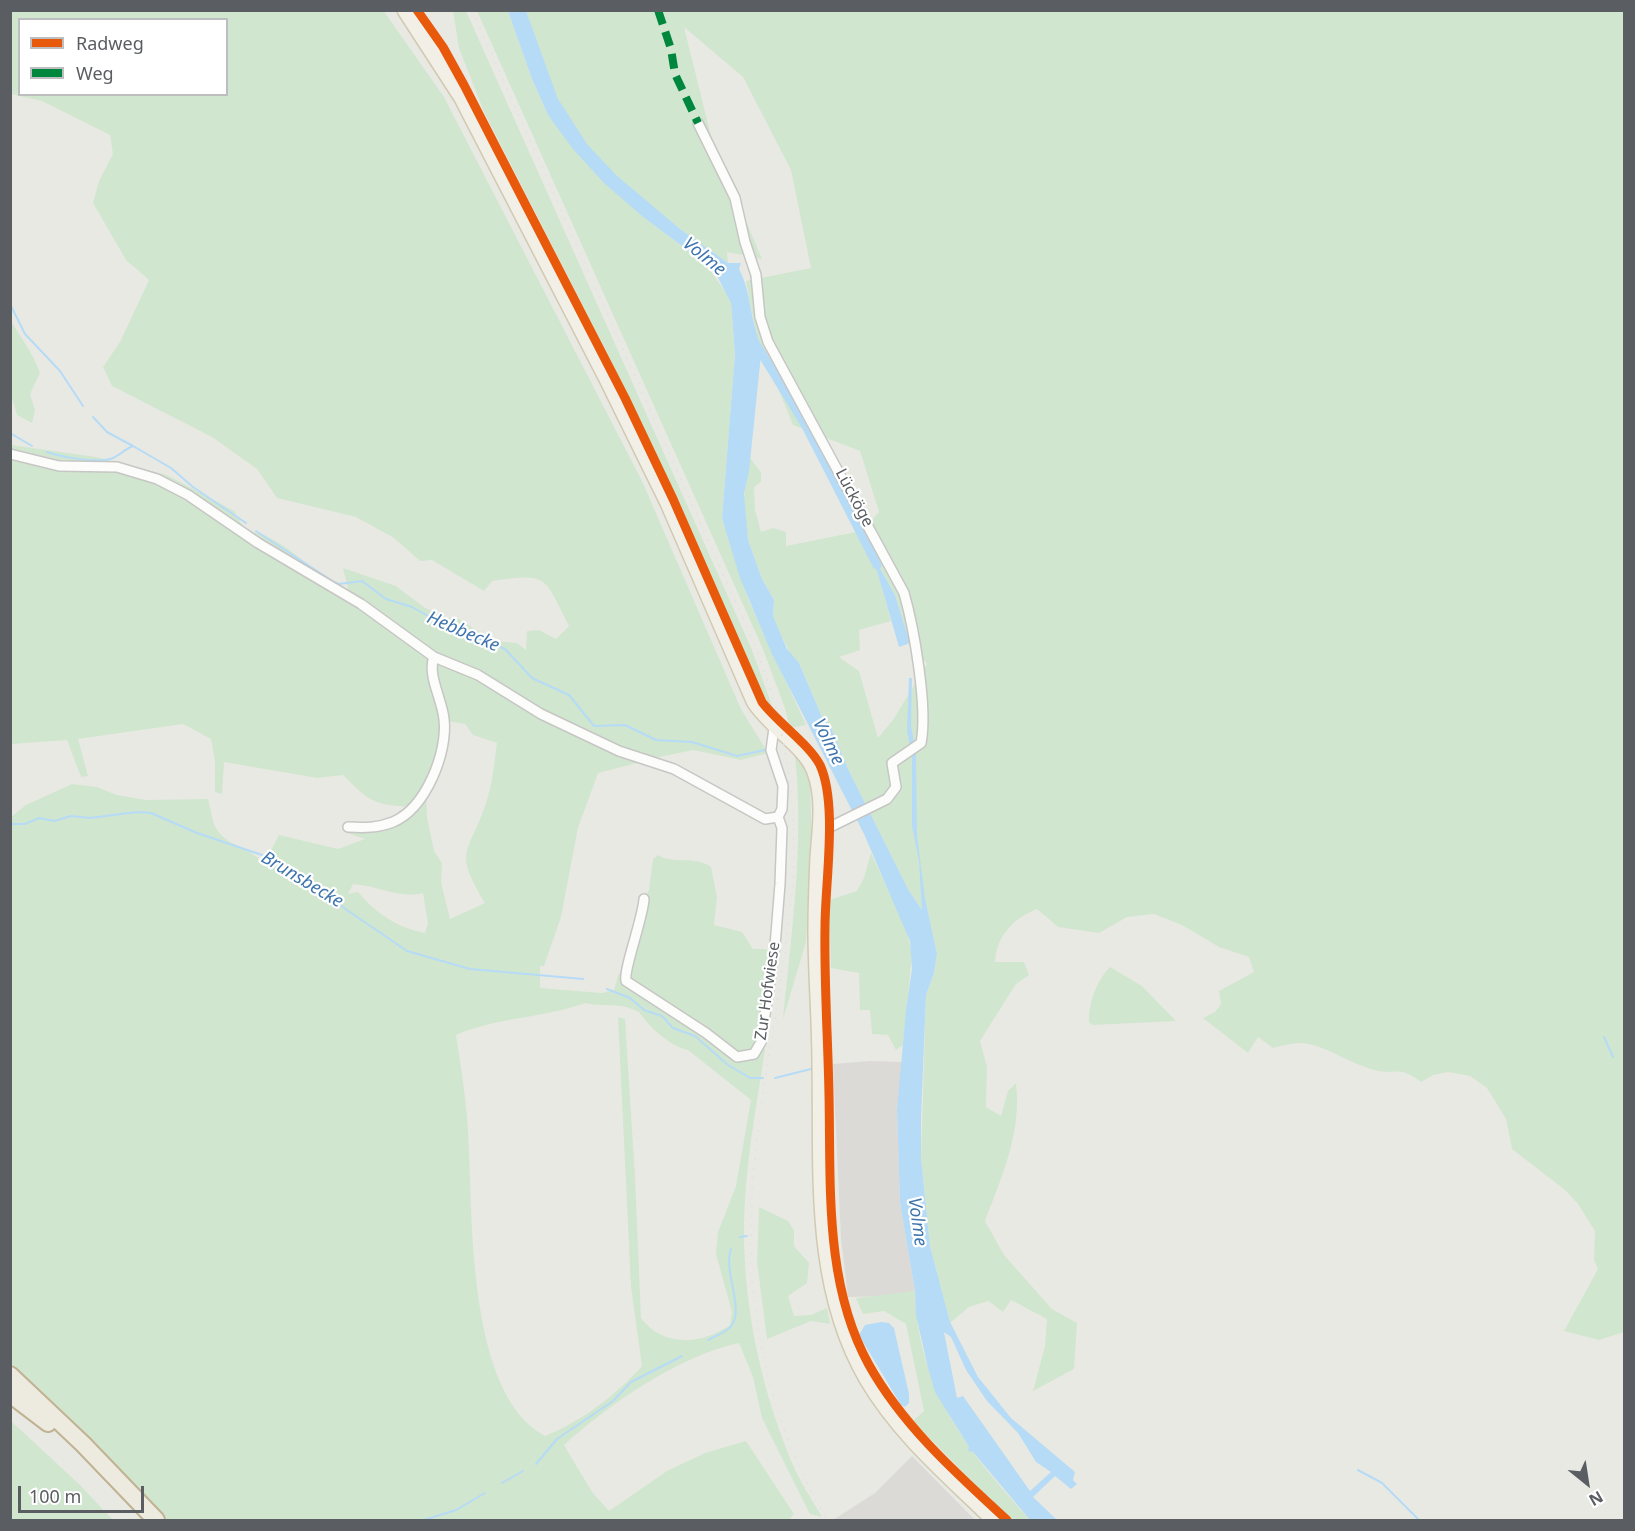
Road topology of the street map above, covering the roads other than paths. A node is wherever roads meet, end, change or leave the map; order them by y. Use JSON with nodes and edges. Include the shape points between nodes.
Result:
{"nodes":[{"id":1,"x":405,"y":10,"type":"edge"},
{"id":2,"x":698,"y":123,"type":"dead end"},
{"id":3,"x":10,"y":454,"type":"edge"},
{"id":4,"x":434,"y":657,"type":"junction"},
{"id":5,"x":774,"y":728,"type":"junction"},
{"id":6,"x":778,"y":817,"type":"junction"},
{"id":7,"x":348,"y":827,"type":"dead end"},
{"id":8,"x":820,"y":832,"type":"junction"},
{"id":9,"x":644,"y":899,"type":"dead end"},
{"id":10,"x":10,"y":1375,"type":"edge"},
{"id":11,"x":10,"y":1394,"type":"edge"},
{"id":12,"x":147,"y":1516,"type":"edge"},
{"id":13,"x":994,"y":1521,"type":"edge"}],
"edges":[{"from":1,"to":5,"type":"main road","via":[[449,76],[490,149],[642,450],[747,689]]},
{"from":2,"to":8,"type":"street","name":"Lücköge","via":[[735,198],[756,274],[760,317],[768,342],[904,593],[913,632],[923,716],[918,746],[892,763],[896,787],[892,794]]},
{"from":3,"to":4,"type":"street","via":[[59,466],[117,467],[158,479],[361,604]]},
{"from":4,"to":6,"type":"street","via":[[478,675],[541,714],[619,752],[674,769],[765,819]]},
{"from":4,"to":7,"type":"street","via":[[430,667],[444,720],[443,751],[430,782],[411,808],[395,821],[375,828]]},
{"from":5,"to":6,"type":"street","name":"Zur Hofwiese","via":[[771,750],[783,786]]},
{"from":5,"to":8,"type":"main road","via":[[806,756],[815,770],[820,791]]},
{"from":6,"to":9,"type":"street","name":"Zur Hofwiese","via":[[781,837],[775,946],[761,1042],[754,1054],[736,1057],[626,981],[624,975],[635,945]]},
{"from":8,"to":13,"type":"main road","via":[[816,930],[824,1212],[834,1296],[856,1359],[880,1400]]},
{"from":10,"to":12,"type":"highway"},
{"from":11,"to":12,"type":"highway","via":[[65,1437]]}]}
